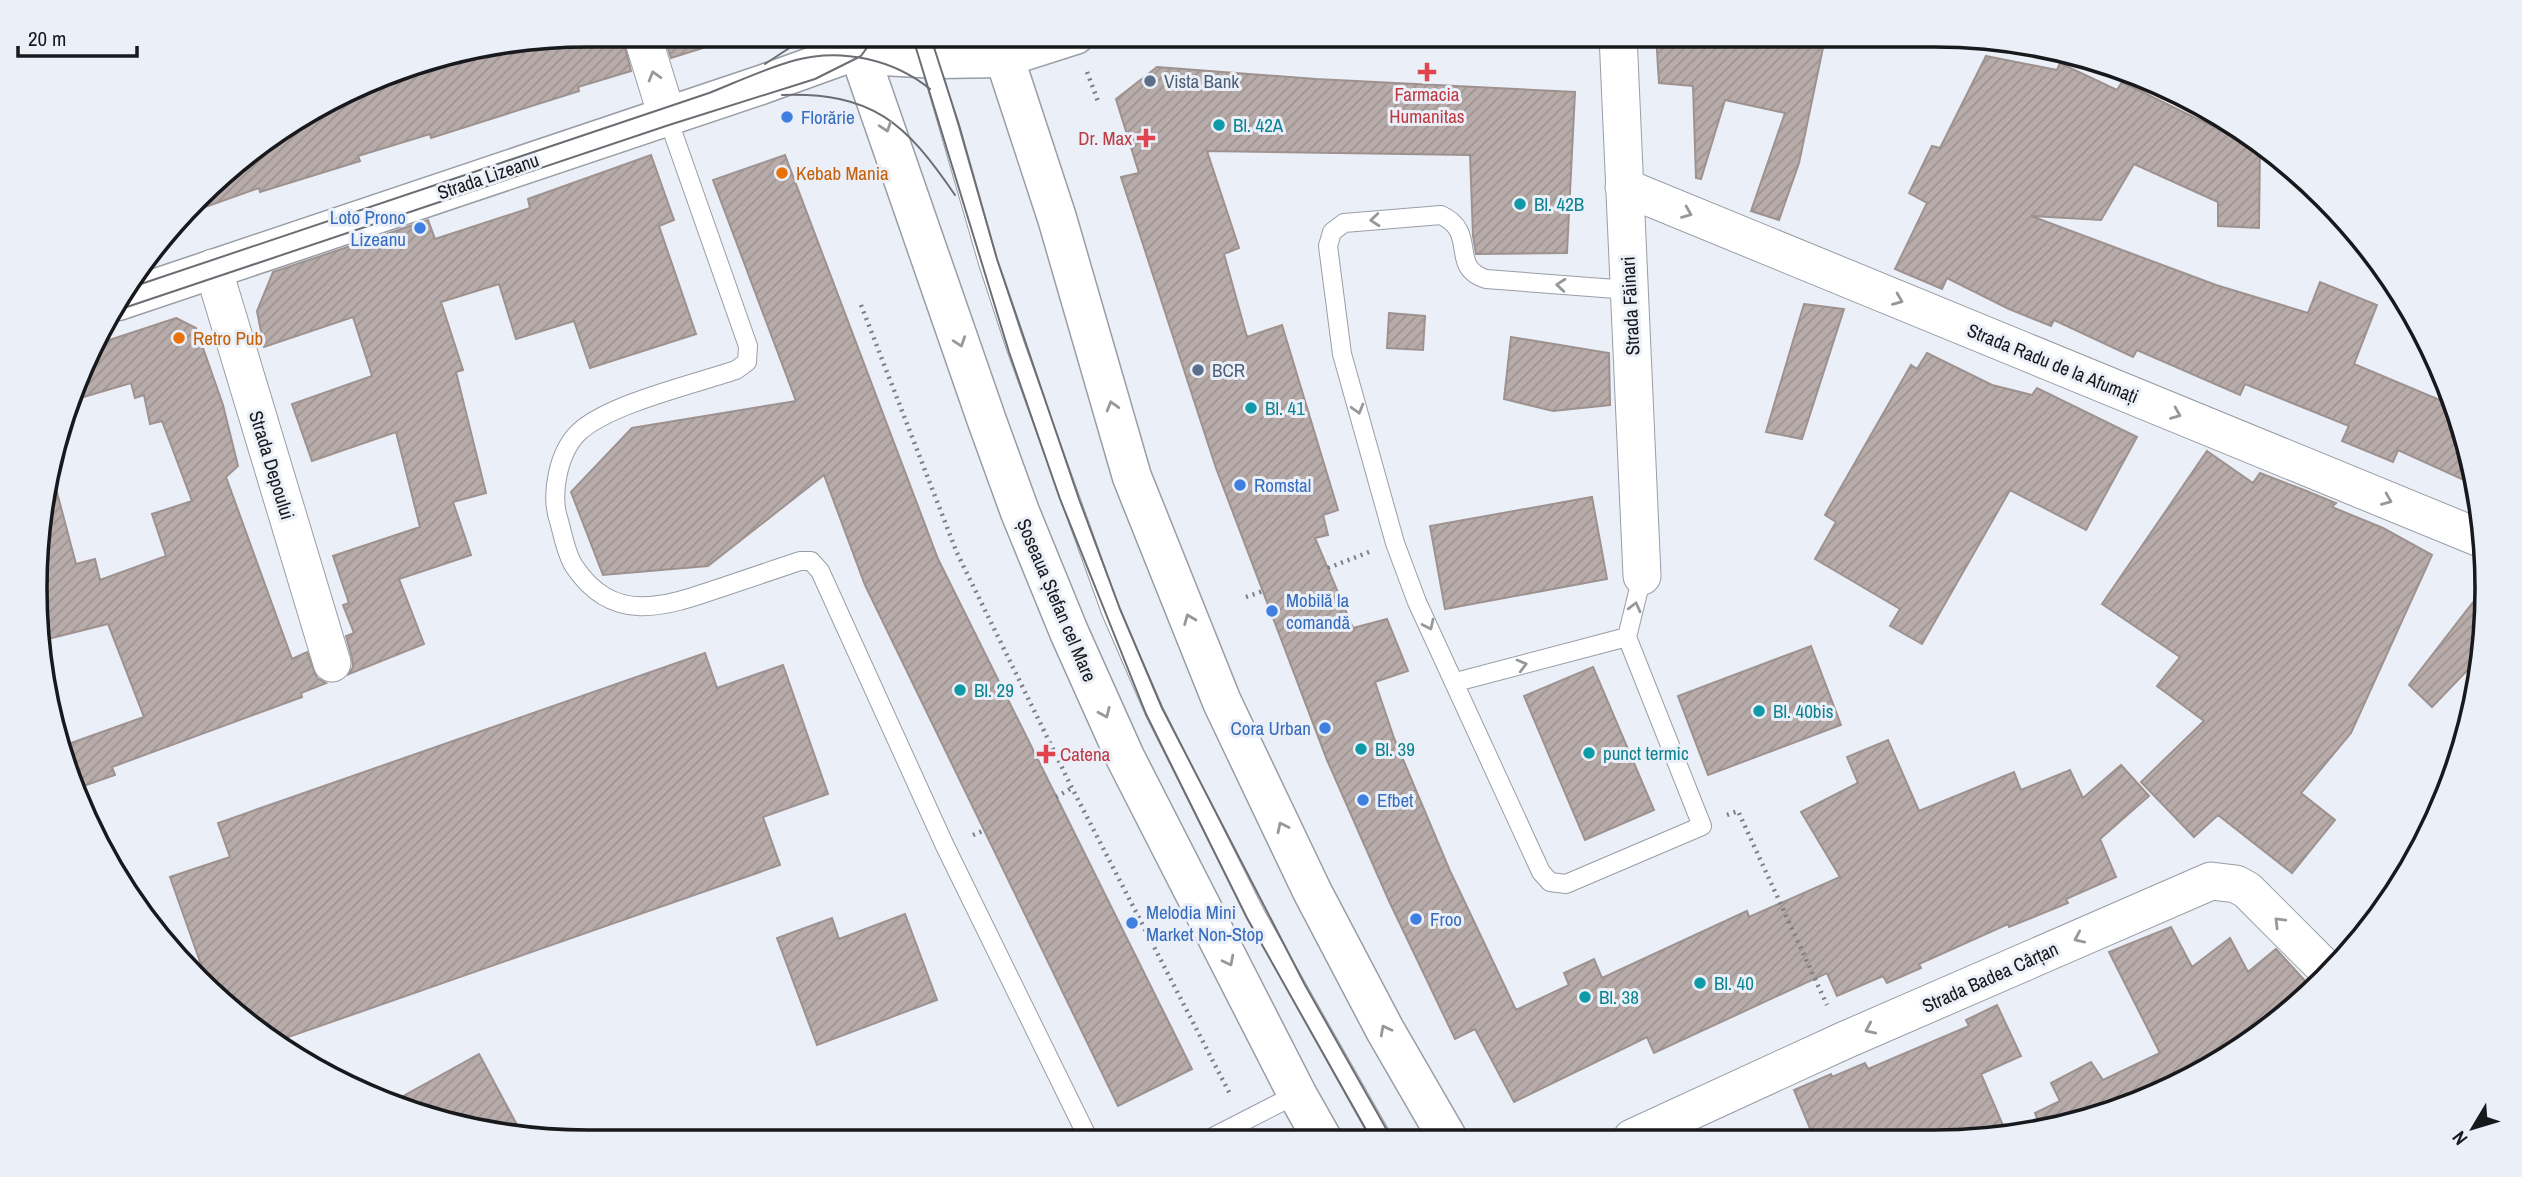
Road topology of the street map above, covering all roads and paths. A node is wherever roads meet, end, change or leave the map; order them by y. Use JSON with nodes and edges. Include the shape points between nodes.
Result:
{"nodes":[{"id":1,"x":646,"y":47,"type":"edge"},
{"id":2,"x":844,"y":47,"type":"edge"},
{"id":3,"x":864,"y":47,"type":"edge"},
{"id":4,"x":871,"y":47,"type":"edge"},
{"id":5,"x":925,"y":47,"type":"edge"},
{"id":6,"x":1000,"y":47,"type":"edge"},
{"id":7,"x":1618,"y":47,"type":"edge"},
{"id":8,"x":667,"y":116,"type":"junction"},
{"id":9,"x":1624,"y":187,"type":"junction"},
{"id":10,"x":213,"y":268,"type":"junction"},
{"id":11,"x":1629,"y":290,"type":"junction"},
{"id":12,"x":133,"y":296,"type":"edge"},
{"id":13,"x":861,"y":305,"type":"dead end"},
{"id":14,"x":2472,"y":535,"type":"edge"},
{"id":15,"x":1395,"y":543,"type":"junction"},
{"id":16,"x":1328,"y":568,"type":"dead end"},
{"id":17,"x":1642,"y":576,"type":"joint"},
{"id":18,"x":1263,"y":591,"type":"dead end"},
{"id":19,"x":1246,"y":597,"type":"dead end"},
{"id":20,"x":1627,"y":637,"type":"junction"},
{"id":21,"x":332,"y":663,"type":"dead end"},
{"id":22,"x":1455,"y":682,"type":"junction"},
{"id":23,"x":1072,"y":788,"type":"junction"},
{"id":24,"x":1056,"y":797,"type":"dead end"},
{"id":25,"x":1702,"y":826,"type":"junction"},
{"id":26,"x":2322,"y":965,"type":"edge"},
{"id":27,"x":1843,"y":1041,"type":"junction"},
{"id":28,"x":1297,"y":1094,"type":"junction"},
{"id":29,"x":1244,"y":1121,"type":"junction"},
{"id":30,"x":1084,"y":1130,"type":"edge"},
{"id":31,"x":1226,"y":1130,"type":"edge"},
{"id":32,"x":1317,"y":1130,"type":"edge"},
{"id":33,"x":1378,"y":1130,"type":"edge"},
{"id":34,"x":1443,"y":1130,"type":"edge"},
{"id":35,"x":1651,"y":1130,"type":"edge"}],
"edges":[{"from":8,"to":1,"type":"street","one_way":true},
{"from":2,"to":8,"type":"main road","name":"Strada Lizeanu"},
{"from":3,"to":28,"type":"main road","name":"Șoseaua Ștefan cel Mare","one_way":true,"via":[[1006,473],[1069,632],[1125,757]]},
{"from":4,"to":5,"type":"main road","via":[[883,56]]},
{"from":5,"to":33,"type":"lane","via":[[1015,345],[1111,612],[1154,711],[1256,915]]},
{"from":34,"to":6,"type":"main road","one_way":true,"via":[[1312,891],[1222,702],[1132,477],[1058,218]]},
{"from":7,"to":9,"type":"street","name":"Strada Făinari"},
{"from":8,"to":10,"type":"main road","name":"Strada Lizeanu"},
{"from":8,"to":30,"type":"lane","via":[[748,346],[747,362],[736,370],[608,412],[578,433],[556,481],[554,508],[572,564],[593,591],[624,606],[651,607],[800,561],[811,561],[820,570],[946,846]]},
{"from":9,"to":11,"type":"street","name":"Strada Făinari"},
{"from":9,"to":14,"type":"street","name":"Strada Radu de la Afumați","one_way":true},
{"from":10,"to":12,"type":"main road","name":"Strada Lizeanu"},
{"from":10,"to":21,"type":"street","name":"Strada Depoului"},
{"from":11,"to":15,"type":"lane","one_way":true,"via":[[1475,276],[1466,266],[1461,231],[1441,215],[1344,223],[1332,232],[1328,246],[1342,354]]},
{"from":11,"to":17,"type":"street","name":"Strada Făinari"},
{"from":13,"to":23,"type":"path","via":[[957,552]]},
{"from":15,"to":16,"type":"path"},
{"from":15,"to":22,"type":"lane","one_way":true},
{"from":20,"to":17,"type":"lane","one_way":true},
{"from":18,"to":19,"type":"path"},
{"from":22,"to":20,"type":"lane","one_way":true},
{"from":20,"to":25,"type":"lane"},
{"from":22,"to":25,"type":"lane","via":[[1541,872],[1550,882],[1566,884]]},
{"from":23,"to":24,"type":"path"},
{"from":23,"to":29,"type":"path"},
{"from":25,"to":27,"type":"path","via":[[1738,811]]},
{"from":26,"to":27,"type":"street","name":"Strada Badea Cârțan","one_way":true,"via":[[2246,890],[2211,881]]},
{"from":27,"to":35,"type":"street","name":"Strada Badea Cârțan"},
{"from":28,"to":29,"type":"lane"},
{"from":28,"to":32,"type":"main road","name":"Șoseaua Ștefan cel Mare"},
{"from":29,"to":31,"type":"lane"}]}
